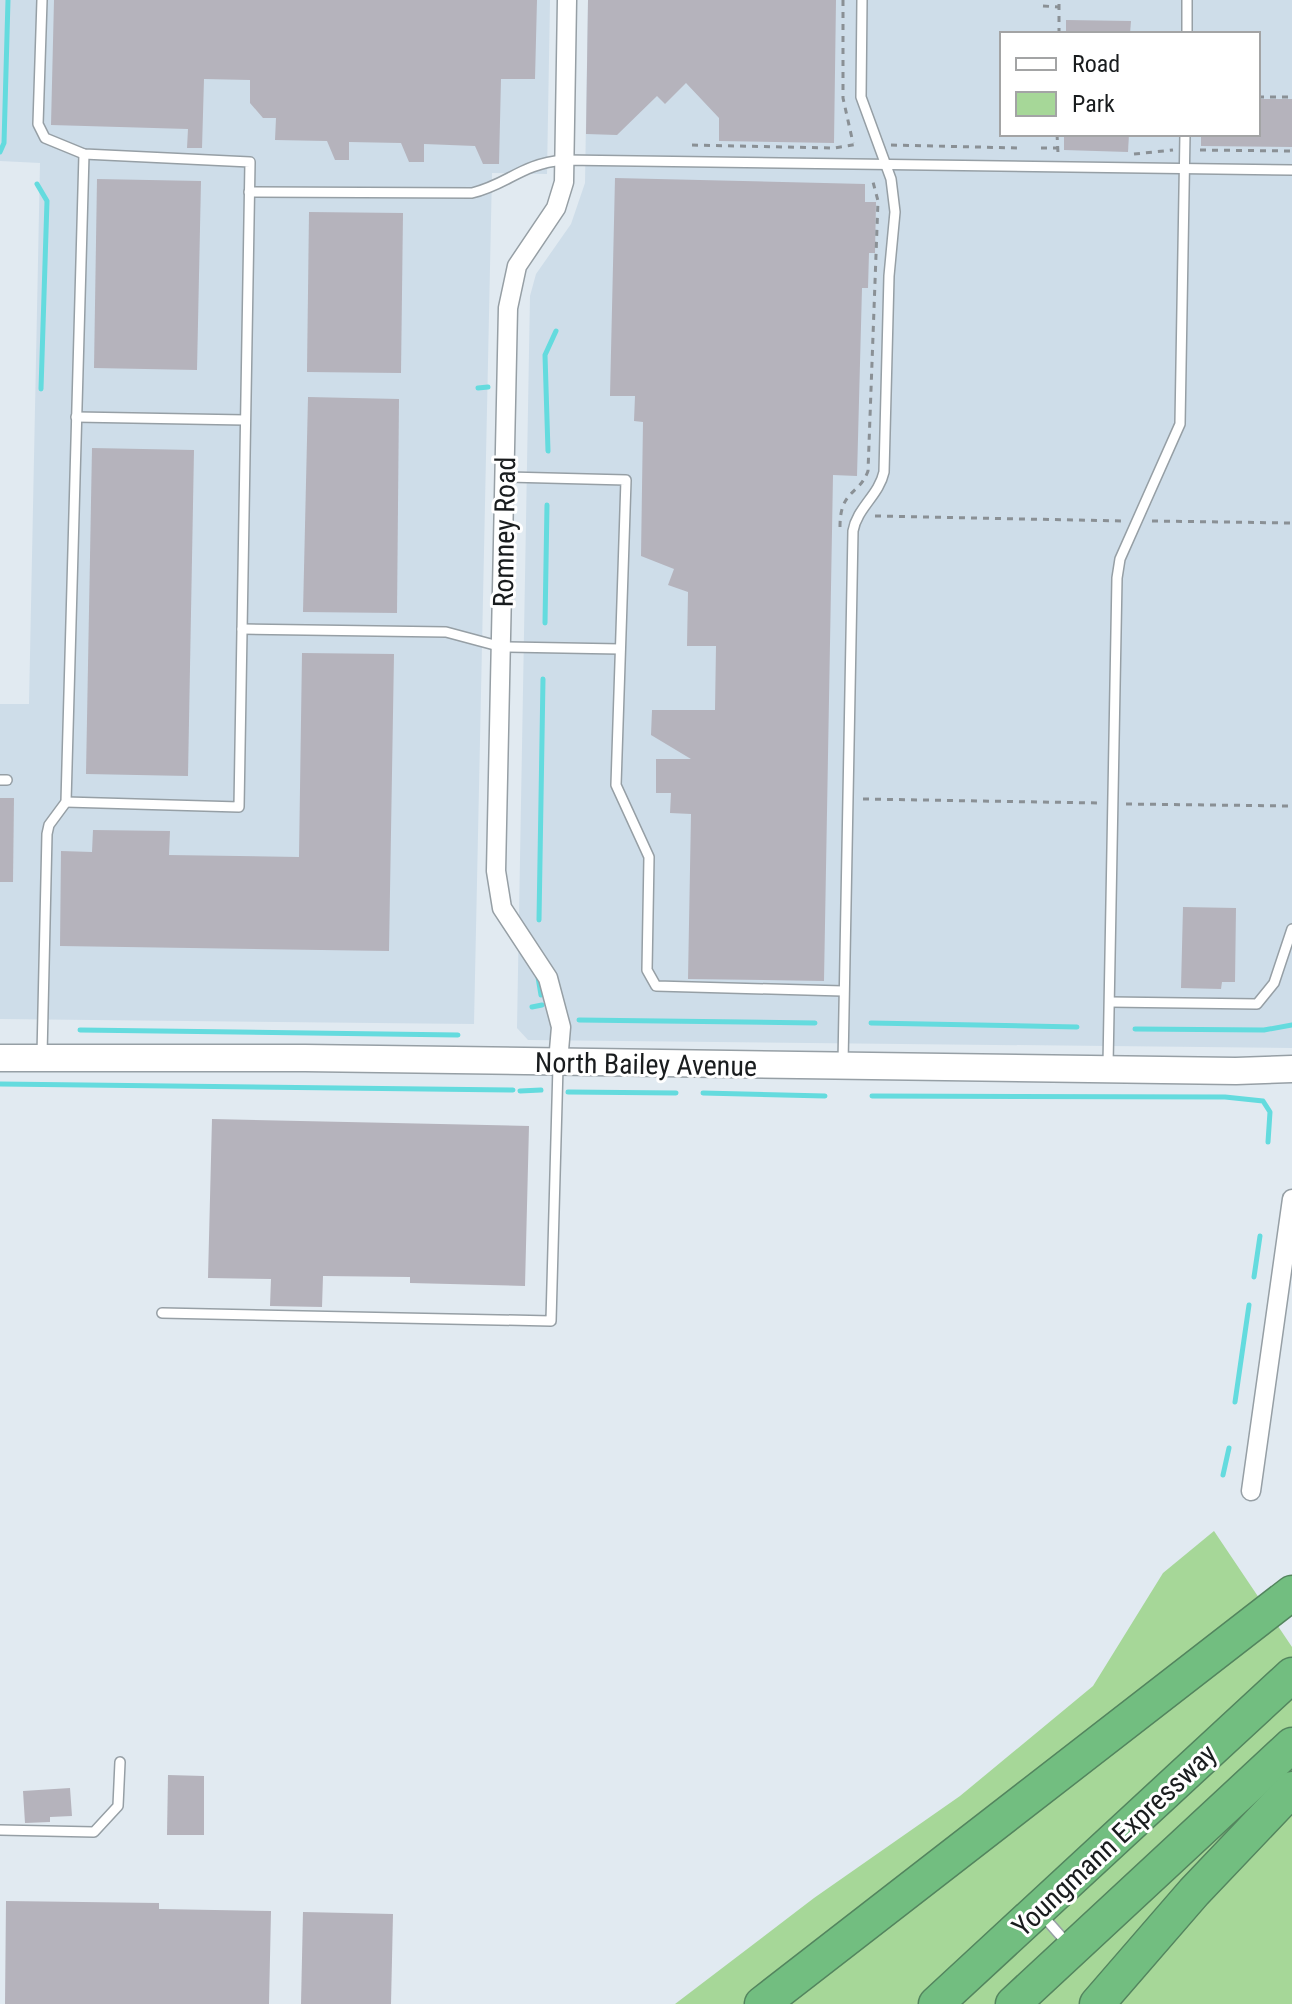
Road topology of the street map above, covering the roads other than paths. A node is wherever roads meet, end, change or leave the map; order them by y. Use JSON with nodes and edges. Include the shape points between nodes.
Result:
{"nodes":[{"id":1,"x":42,"y":0,"type":"edge"},
{"id":2,"x":567,"y":0,"type":"edge"},
{"id":3,"x":862,"y":0,"type":"edge"},
{"id":4,"x":1187,"y":0,"type":"edge"},
{"id":5,"x":1187,"y":32,"type":"edge"},
{"id":6,"x":1185,"y":136,"type":"edge"},
{"id":7,"x":84,"y":154,"type":"junction"},
{"id":8,"x":564,"y":160,"type":"junction"},
{"id":9,"x":886,"y":166,"type":"junction"},
{"id":10,"x":1184,"y":169,"type":"junction"},
{"id":11,"x":1292,"y":170,"type":"edge"},
{"id":12,"x":249,"y":192,"type":"junction"},
{"id":13,"x":76,"y":417,"type":"junction"},
{"id":14,"x":245,"y":420,"type":"junction"},
{"id":15,"x":505,"y":477,"type":"junction"},
{"id":16,"x":242,"y":629,"type":"junction"},
{"id":17,"x":502,"y":647,"type":"junction"},
{"id":18,"x":620,"y":649,"type":"junction"},
{"id":19,"x":66,"y":802,"type":"junction"},
{"id":20,"x":1292,"y":929,"type":"edge"},
{"id":21,"x":843,"y":991,"type":"junction"},
{"id":22,"x":1110,"y":1002,"type":"junction"},
{"id":23,"x":0,"y":1058,"type":"edge"},
{"id":24,"x":42,"y":1058,"type":"junction"},
{"id":25,"x":558,"y":1062,"type":"junction"},
{"id":26,"x":843,"y":1067,"type":"junction"},
{"id":27,"x":1292,"y":1069,"type":"edge"},
{"id":28,"x":1108,"y":1070,"type":"junction"},
{"id":29,"x":1292,"y":1199,"type":"edge"},
{"id":30,"x":162,"y":1313,"type":"dead end"},
{"id":31,"x":1251,"y":1491,"type":"dead end"},
{"id":32,"x":1292,"y":1593,"type":"edge"},
{"id":33,"x":1292,"y":1675,"type":"edge"},
{"id":34,"x":1292,"y":1745,"type":"edge"},
{"id":35,"x":120,"y":1762,"type":"dead end"},
{"id":36,"x":1292,"y":1789,"type":"edge"},
{"id":37,"x":0,"y":1830,"type":"edge"},
{"id":38,"x":1038,"y":1910,"type":"junction"},
{"id":39,"x":1072,"y":1949,"type":"junction"},
{"id":40,"x":762,"y":2004,"type":"edge"},
{"id":41,"x":936,"y":2004,"type":"edge"},
{"id":42,"x":1013,"y":2004,"type":"edge"},
{"id":43,"x":1097,"y":2004,"type":"edge"}],
"edges":[{"from":1,"to":7,"type":"lane","via":[[38,124],[45,138]]},
{"from":2,"to":8,"type":"street","name":"Romney Road"},
{"from":3,"to":9,"type":"lane","via":[[861,97]]},
{"from":4,"to":5,"type":"lane"},
{"from":6,"to":10,"type":"lane"},
{"from":7,"to":12,"type":"lane","via":[[250,162]]},
{"from":7,"to":13,"type":"lane"},
{"from":8,"to":9,"type":"lane"},
{"from":8,"to":12,"type":"lane","via":[[521,169],[472,193]]},
{"from":8,"to":15,"type":"street","name":"Romney Road","via":[[556,208],[517,266],[511,286]]},
{"from":9,"to":10,"type":"lane"},
{"from":9,"to":21,"type":"lane","via":[[895,212],[884,472],[853,531]]},
{"from":10,"to":11,"type":"lane"},
{"from":10,"to":22,"type":"lane","via":[[1180,424],[1120,559],[1117,578]]},
{"from":12,"to":14,"type":"lane"},
{"from":13,"to":14,"type":"lane"},
{"from":13,"to":19,"type":"lane"},
{"from":14,"to":16,"type":"lane"},
{"from":15,"to":17,"type":"street","name":"Romney Road"},
{"from":15,"to":18,"type":"lane","via":[[626,480]]},
{"from":16,"to":17,"type":"lane","via":[[446,632]]},
{"from":16,"to":19,"type":"lane","via":[[239,807]]},
{"from":17,"to":18,"type":"lane"},
{"from":17,"to":25,"type":"street","name":"Romney Road","via":[[496,871],[502,908],[548,978],[561,1027]]},
{"from":18,"to":21,"type":"lane","via":[[616,785],[649,857],[647,970],[656,986]]},
{"from":19,"to":24,"type":"lane","via":[[47,834]]},
{"from":20,"to":22,"type":"lane","via":[[1274,983],[1257,1004]]},
{"from":21,"to":26,"type":"lane"},
{"from":22,"to":28,"type":"lane"},
{"from":23,"to":24,"type":"street","name":"North Bailey Avenue"},
{"from":24,"to":25,"type":"street","name":"North Bailey Avenue"},
{"from":25,"to":26,"type":"street","name":"North Bailey Avenue"},
{"from":25,"to":30,"type":"lane","via":[[551,1321]]},
{"from":26,"to":28,"type":"street","name":"North Bailey Avenue"},
{"from":27,"to":28,"type":"street","name":"North Bailey Avenue"},
{"from":29,"to":31,"type":"street"},
{"from":32,"to":40,"type":"highway"},
{"from":33,"to":38,"type":"highway","name":"Youngmann Expressway"},
{"from":34,"to":39,"type":"highway","name":"Youngmann Expressway"},
{"from":35,"to":37,"type":"lane","via":[[118,1806],[94,1832]]},
{"from":36,"to":43,"type":"highway"},
{"from":38,"to":39,"type":"lane"},
{"from":38,"to":41,"type":"highway","name":"Youngmann Expressway"},
{"from":39,"to":42,"type":"highway","name":"Youngmann Expressway"}]}
